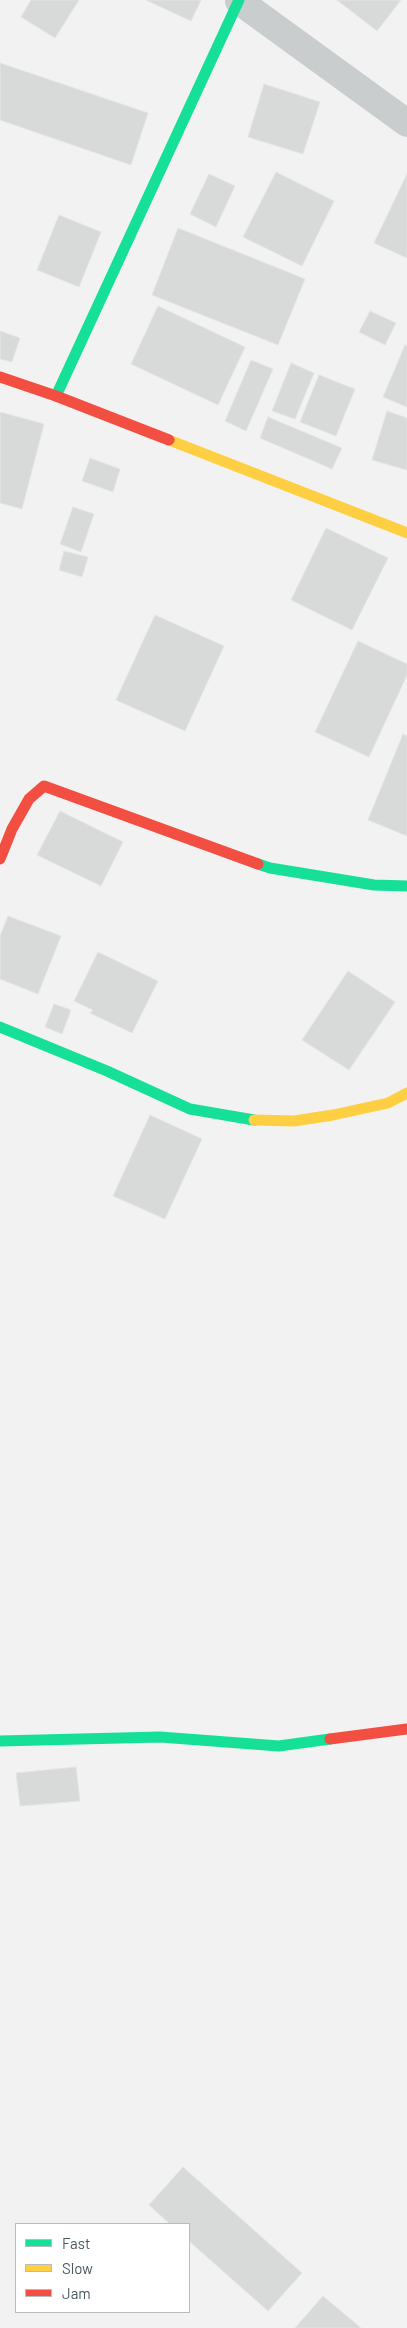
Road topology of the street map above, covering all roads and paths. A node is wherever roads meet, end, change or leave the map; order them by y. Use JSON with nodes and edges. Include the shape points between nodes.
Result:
{"nodes":[{"id":1,"x":239,"y":0,"type":"edge"},
{"id":2,"x":407,"y":123,"type":"edge"},
{"id":3,"x":0,"y":377,"type":"edge"},
{"id":4,"x":56,"y":396,"type":"junction"},
{"id":5,"x":407,"y":533,"type":"edge"},
{"id":6,"x":0,"y":859,"type":"edge"},
{"id":7,"x":407,"y":886,"type":"edge"},
{"id":8,"x":0,"y":1027,"type":"edge"},
{"id":9,"x":407,"y":1093,"type":"edge"},
{"id":10,"x":407,"y":1729,"type":"edge"},
{"id":11,"x":0,"y":1741,"type":"edge"}],
"edges":[{"from":1,"to":2,"type":"street"},
{"from":1,"to":4,"type":"street"},
{"from":3,"to":4,"type":"street"},
{"from":4,"to":5,"type":"street"},
{"from":6,"to":7,"type":"street","via":[[29,799],[44,786],[270,868],[374,885]]},
{"from":8,"to":9,"type":"street","via":[[190,1109],[254,1120],[294,1121],[333,1115],[388,1103]]},
{"from":10,"to":11,"type":"street","via":[[279,1746],[160,1738]]}]}
